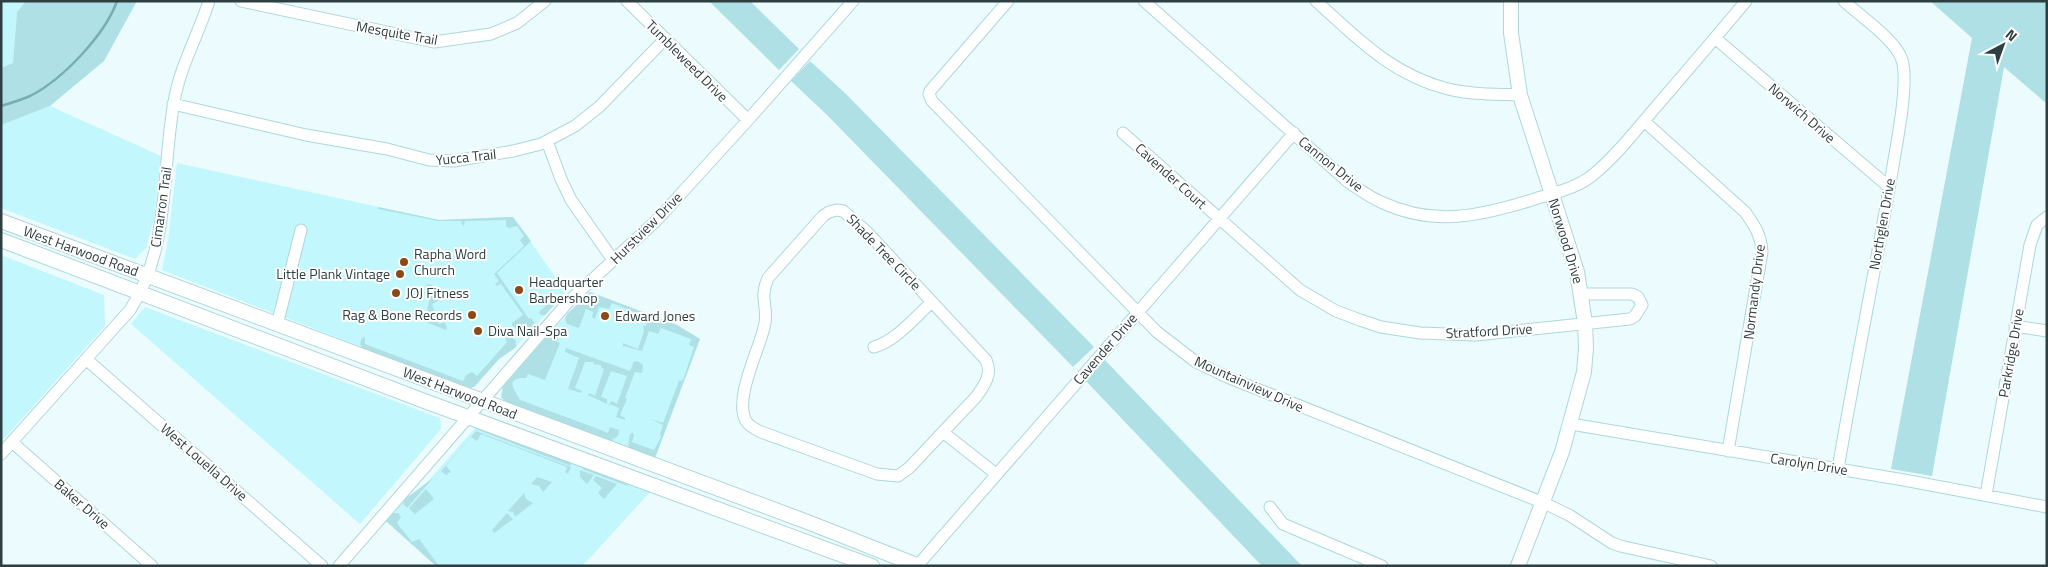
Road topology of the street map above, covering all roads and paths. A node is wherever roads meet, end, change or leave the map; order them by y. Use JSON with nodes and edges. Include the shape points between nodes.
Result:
{"nodes":[{"id":1,"x":209,"y":1,"type":"edge"},
{"id":2,"x":241,"y":1,"type":"edge"},
{"id":3,"x":545,"y":1,"type":"edge"},
{"id":4,"x":627,"y":1,"type":"edge"},
{"id":5,"x":853,"y":1,"type":"edge"},
{"id":6,"x":1008,"y":1,"type":"edge"},
{"id":7,"x":1144,"y":1,"type":"edge"},
{"id":8,"x":1316,"y":1,"type":"edge"},
{"id":9,"x":1511,"y":1,"type":"edge"},
{"id":10,"x":1746,"y":1,"type":"edge"},
{"id":11,"x":1844,"y":1,"type":"edge"},
{"id":12,"x":1715,"y":38,"type":"junction"},
{"id":13,"x":665,"y":39,"type":"junction"},
{"id":14,"x":1520,"y":95,"type":"junction"},
{"id":15,"x":173,"y":104,"type":"junction"},
{"id":16,"x":748,"y":120,"type":"junction"},
{"id":17,"x":1644,"y":121,"type":"junction"},
{"id":18,"x":1123,"y":133,"type":"dead end"},
{"id":19,"x":1294,"y":134,"type":"junction"},
{"id":20,"x":547,"y":141,"type":"junction"},
{"id":21,"x":1889,"y":187,"type":"junction"},
{"id":22,"x":1552,"y":194,"type":"junction"},
{"id":23,"x":2047,"y":217,"type":"edge"},
{"id":24,"x":1219,"y":219,"type":"junction"},
{"id":25,"x":1,"y":221,"type":"edge"},
{"id":26,"x":301,"y":230,"type":"dead end"},
{"id":27,"x":1,"y":240,"type":"edge"},
{"id":28,"x":613,"y":260,"type":"junction"},
{"id":29,"x":148,"y":276,"type":"junction"},
{"id":30,"x":140,"y":294,"type":"junction"},
{"id":31,"x":1582,"y":294,"type":"junction"},
{"id":32,"x":932,"y":302,"type":"junction"},
{"id":33,"x":1138,"y":312,"type":"junction"},
{"id":34,"x":1585,"y":323,"type":"junction"},
{"id":35,"x":277,"y":325,"type":"junction"},
{"id":36,"x":2015,"y":326,"type":"junction"},
{"id":37,"x":2047,"y":331,"type":"edge"},
{"id":38,"x":874,"y":347,"type":"dead end"},
{"id":39,"x":86,"y":359,"type":"junction"},
{"id":40,"x":482,"y":401,"type":"junction"},
{"id":41,"x":469,"y":416,"type":"junction"},
{"id":42,"x":1571,"y":424,"type":"junction"},
{"id":43,"x":944,"y":433,"type":"junction"},
{"id":44,"x":12,"y":442,"type":"junction"},
{"id":45,"x":1728,"y":451,"type":"junction"},
{"id":46,"x":1,"y":454,"type":"edge"},
{"id":47,"x":1838,"y":469,"type":"junction"},
{"id":48,"x":996,"y":474,"type":"junction"},
{"id":49,"x":1986,"y":495,"type":"junction"},
{"id":50,"x":1544,"y":503,"type":"junction"},
{"id":51,"x":2047,"y":506,"type":"edge"},
{"id":52,"x":1270,"y":507,"type":"dead end"},
{"id":53,"x":152,"y":566,"type":"edge"},
{"id":54,"x":322,"y":566,"type":"edge"},
{"id":55,"x":339,"y":566,"type":"edge"},
{"id":56,"x":872,"y":566,"type":"edge"},
{"id":57,"x":918,"y":566,"type":"edge"},
{"id":58,"x":1382,"y":566,"type":"edge"},
{"id":59,"x":1518,"y":566,"type":"edge"},
{"id":60,"x":1711,"y":566,"type":"edge"}],
"edges":[{"from":1,"to":15,"type":"street","name":"Cimarron Trail","via":[[179,75]]},
{"from":2,"to":3,"type":"street","name":"Mesquite Trail","via":[[434,42],[491,34],[516,23]]},
{"from":4,"to":13,"type":"street","name":"Tumbleweed Drive"},
{"from":5,"to":16,"type":"street","name":"Hurstview Drive"},
{"from":6,"to":33,"type":"street","name":"Mountainview Drive","via":[[929,94],[932,102]]},
{"from":7,"to":19,"type":"street","name":"Cannon Drive"},
{"from":8,"to":14,"type":"street","via":[[1374,53],[1406,73],[1449,90]]},
{"from":9,"to":14,"type":"main road","name":"Norwood Drive","via":[[1511,33]]},
{"from":10,"to":12,"type":"street","name":"Cannon Drive"},
{"from":11,"to":21,"type":"street","name":"Northglen Drive","via":[[1890,42],[1900,53],[1903,63],[1900,118]]},
{"from":12,"to":17,"type":"street","name":"Cannon Drive"},
{"from":12,"to":21,"type":"street","name":"Norwich Drive"},
{"from":13,"to":16,"type":"street","name":"Tumbleweed Drive"},
{"from":13,"to":20,"type":"street","name":"Yucca Trail","via":[[599,107],[575,126]]},
{"from":14,"to":22,"type":"main road","name":"Norwood Drive"},
{"from":15,"to":20,"type":"street","name":"Yucca Trail","via":[[429,160],[454,161],[513,152]]},
{"from":15,"to":29,"type":"street","name":"Cimarron Trail","via":[[159,238]]},
{"from":16,"to":28,"type":"street","name":"Hurstview Drive","via":[[658,219]]},
{"from":17,"to":22,"type":"street","name":"Cannon Drive","via":[[1593,175]]},
{"from":17,"to":45,"type":"street","name":"Normandy Drive","via":[[1745,212],[1761,239]]},
{"from":18,"to":24,"type":"street","name":"Cavender Court"},
{"from":19,"to":22,"type":"street","name":"Cannon Drive","via":[[1348,182],[1380,202],[1419,214],[1460,218],[1498,211]]},
{"from":19,"to":24,"type":"street","name":"Cavender Drive"},
{"from":20,"to":28,"type":"street","via":[[571,200]]},
{"from":21,"to":47,"type":"street","name":"Northglen Drive"},
{"from":22,"to":31,"type":"main road","name":"Norwood Drive"},
{"from":23,"to":36,"type":"street","name":"Parkridge Drive","via":[[2034,232]]},
{"from":24,"to":33,"type":"street","name":"Cavender Drive"},
{"from":24,"to":34,"type":"street","name":"Stratford Drive","via":[[1280,274],[1316,301],[1381,326],[1420,333],[1476,335]]},
{"from":25,"to":29,"type":"main road","name":"West Harwood Road"},
{"from":26,"to":35,"type":"street"},
{"from":27,"to":30,"type":"main road","name":"West Harwood Road"},
{"from":28,"to":40,"type":"street","name":"Hurstview Drive","via":[[568,302]]},
{"from":29,"to":30,"type":"street","name":"Cimarron Trail"},
{"from":29,"to":35,"type":"main road","name":"West Harwood Road"},
{"from":30,"to":39,"type":"street","name":"Cimarron Trail","via":[[130,310]]},
{"from":30,"to":41,"type":"main road","name":"West Harwood Road"},
{"from":31,"to":34,"type":"main road","name":"Norwood Drive"},
{"from":31,"to":34,"type":"street","name":"Stratford Drive","via":[[1632,294],[1642,305],[1630,319]]},
{"from":32,"to":38,"type":"street","via":[[895,336]]},
{"from":32,"to":43,"type":"street","name":"Shade Tree Circle","via":[[986,360],[990,372],[976,397]]},
{"from":32,"to":43,"type":"street","name":"Shade Tree Circle","via":[[844,210],[829,212],[768,278],[762,290],[765,324],[743,408],[746,421],[753,428],[893,477],[909,468]]},
{"from":33,"to":48,"type":"street","name":"Cavender Drive"},
{"from":33,"to":50,"type":"street","name":"Mountainview Drive","via":[[1182,353],[1227,377]]},
{"from":34,"to":42,"type":"main road","name":"Norwood Drive","via":[[1584,372]]},
{"from":35,"to":40,"type":"main road","name":"West Harwood Road"},
{"from":36,"to":37,"type":"street"},
{"from":36,"to":49,"type":"street","name":"Parkridge Drive"},
{"from":39,"to":44,"type":"street","name":"Cimarron Trail"},
{"from":39,"to":54,"type":"street","name":"West Louella Drive"},
{"from":40,"to":41,"type":"street","name":"Hurstview Drive"},
{"from":40,"to":57,"type":"main road","name":"West Harwood Road"},
{"from":41,"to":55,"type":"street","name":"Hurstview Drive"},
{"from":41,"to":56,"type":"main road","name":"West Harwood Road"},
{"from":42,"to":45,"type":"street","name":"Carolyn Drive"},
{"from":42,"to":50,"type":"main road","name":"Norwood Drive"},
{"from":43,"to":48,"type":"street"},
{"from":44,"to":46,"type":"street","name":"Cimarron Trail"},
{"from":44,"to":53,"type":"street","name":"Baker Drive"},
{"from":45,"to":47,"type":"street","name":"Carolyn Drive"},
{"from":47,"to":49,"type":"street","name":"Carolyn Drive"},
{"from":48,"to":57,"type":"street","name":"Cavender Drive"},
{"from":49,"to":51,"type":"street","name":"Carolyn Drive"},
{"from":50,"to":59,"type":"main road","name":"Norwood Drive"},
{"from":50,"to":60,"type":"street","name":"Mountainview Drive","via":[[1569,514],[1612,543]]},
{"from":52,"to":58,"type":"street","via":[[1283,524]]}]}
